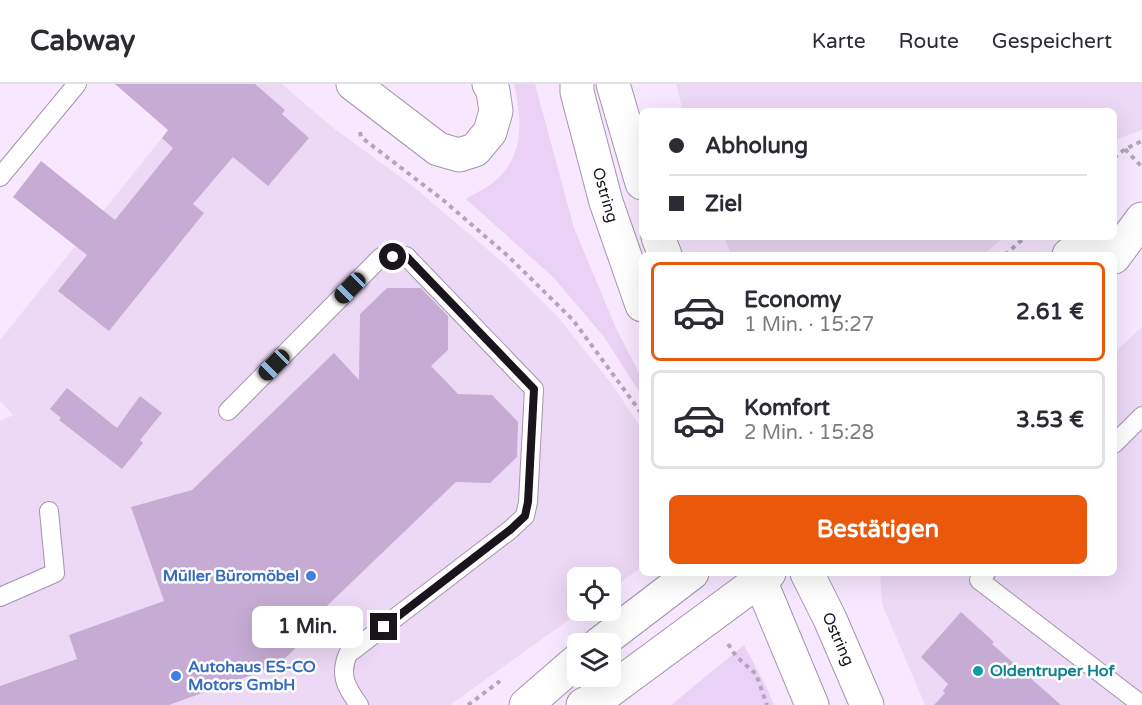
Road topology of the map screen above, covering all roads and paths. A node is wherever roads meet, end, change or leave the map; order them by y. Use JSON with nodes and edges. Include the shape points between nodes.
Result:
{"nodes":[{"id":1,"x":78,"y":84,"type":"edge"},
{"id":2,"x":353,"y":84,"type":"edge"},
{"id":3,"x":489,"y":84,"type":"edge"},
{"id":4,"x":577,"y":84,"type":"edge"},
{"id":5,"x":614,"y":84,"type":"edge"},
{"id":6,"x":358,"y":126,"type":"dead end"},
{"id":7,"x":1142,"y":141,"type":"edge"},
{"id":8,"x":1125,"y":149,"type":"junction"},
{"id":9,"x":1117,"y":156,"type":"edge"},
{"id":10,"x":1142,"y":167,"type":"edge"},
{"id":11,"x":639,"y":172,"type":"edge"},
{"id":12,"x":0,"y":177,"type":"edge"},
{"id":13,"x":1142,"y":204,"type":"edge"},
{"id":14,"x":1142,"y":219,"type":"edge"},
{"id":15,"x":1117,"y":221,"type":"edge"},
{"id":16,"x":1022,"y":240,"type":"edge"},
{"id":17,"x":1090,"y":240,"type":"edge"},
{"id":18,"x":1008,"y":252,"type":"edge"},
{"id":19,"x":1073,"y":252,"type":"edge"},
{"id":20,"x":1117,"y":253,"type":"edge"},
{"id":21,"x":639,"y":296,"type":"edge"},
{"id":22,"x":639,"y":410,"type":"edge"},
{"id":23,"x":228,"y":411,"type":"dead end"},
{"id":24,"x":1142,"y":416,"type":"edge"},
{"id":25,"x":1117,"y":441,"type":"edge"},
{"id":26,"x":48,"y":511,"type":"dead end"},
{"id":27,"x":688,"y":576,"type":"edge"},
{"id":28,"x":761,"y":576,"type":"edge"},
{"id":29,"x":762,"y":576,"type":"edge"},
{"id":30,"x":808,"y":576,"type":"edge"},
{"id":31,"x":983,"y":576,"type":"edge"},
{"id":32,"x":0,"y":597,"type":"edge"},
{"id":33,"x":613,"y":633,"type":"edge"},
{"id":34,"x":736,"y":656,"type":"dead end"},
{"id":35,"x":567,"y":670,"type":"edge"},
{"id":36,"x":359,"y":705,"type":"edge"},
{"id":37,"x":526,"y":705,"type":"edge"},
{"id":38,"x":584,"y":705,"type":"edge"},
{"id":39,"x":767,"y":705,"type":"edge"},
{"id":40,"x":812,"y":705,"type":"edge"},
{"id":41,"x":867,"y":705,"type":"edge"},
{"id":42,"x":1142,"y":705,"type":"edge"}],
"edges":[{"from":1,"to":12,"type":"lane"},
{"from":2,"to":3,"type":"street","via":[[438,148],[459,155],[475,150],[490,132],[496,111]]},
{"from":4,"to":21,"type":"street","name":"Ostring","via":[[606,202]]},
{"from":5,"to":11,"type":"street"},
{"from":6,"to":22,"type":"path","via":[[361,137],[508,256],[573,320]]},
{"from":7,"to":8,"type":"path"},
{"from":8,"to":9,"type":"path"},
{"from":8,"to":10,"type":"path"},
{"from":13,"to":15,"type":"street"},
{"from":14,"to":20,"type":"street"},
{"from":16,"to":18,"type":"path"},
{"from":17,"to":19,"type":"street"},
{"from":23,"to":36,"type":"lane","via":[[381,257],[406,256],[534,389],[525,516],[348,654],[343,667],[346,685]]},
{"from":24,"to":25,"type":"lane"},
{"from":26,"to":32,"type":"lane","via":[[55,573]]},
{"from":27,"to":33,"type":"street"},
{"from":28,"to":38,"type":"street","via":[[608,692]]},
{"from":29,"to":40,"type":"street"},
{"from":30,"to":41,"type":"street","name":"Ostring"},
{"from":31,"to":42,"type":"lane","via":[[979,580]]},
{"from":34,"to":39,"type":"path","via":[[756,674]]},
{"from":35,"to":37,"type":"street"}]}
